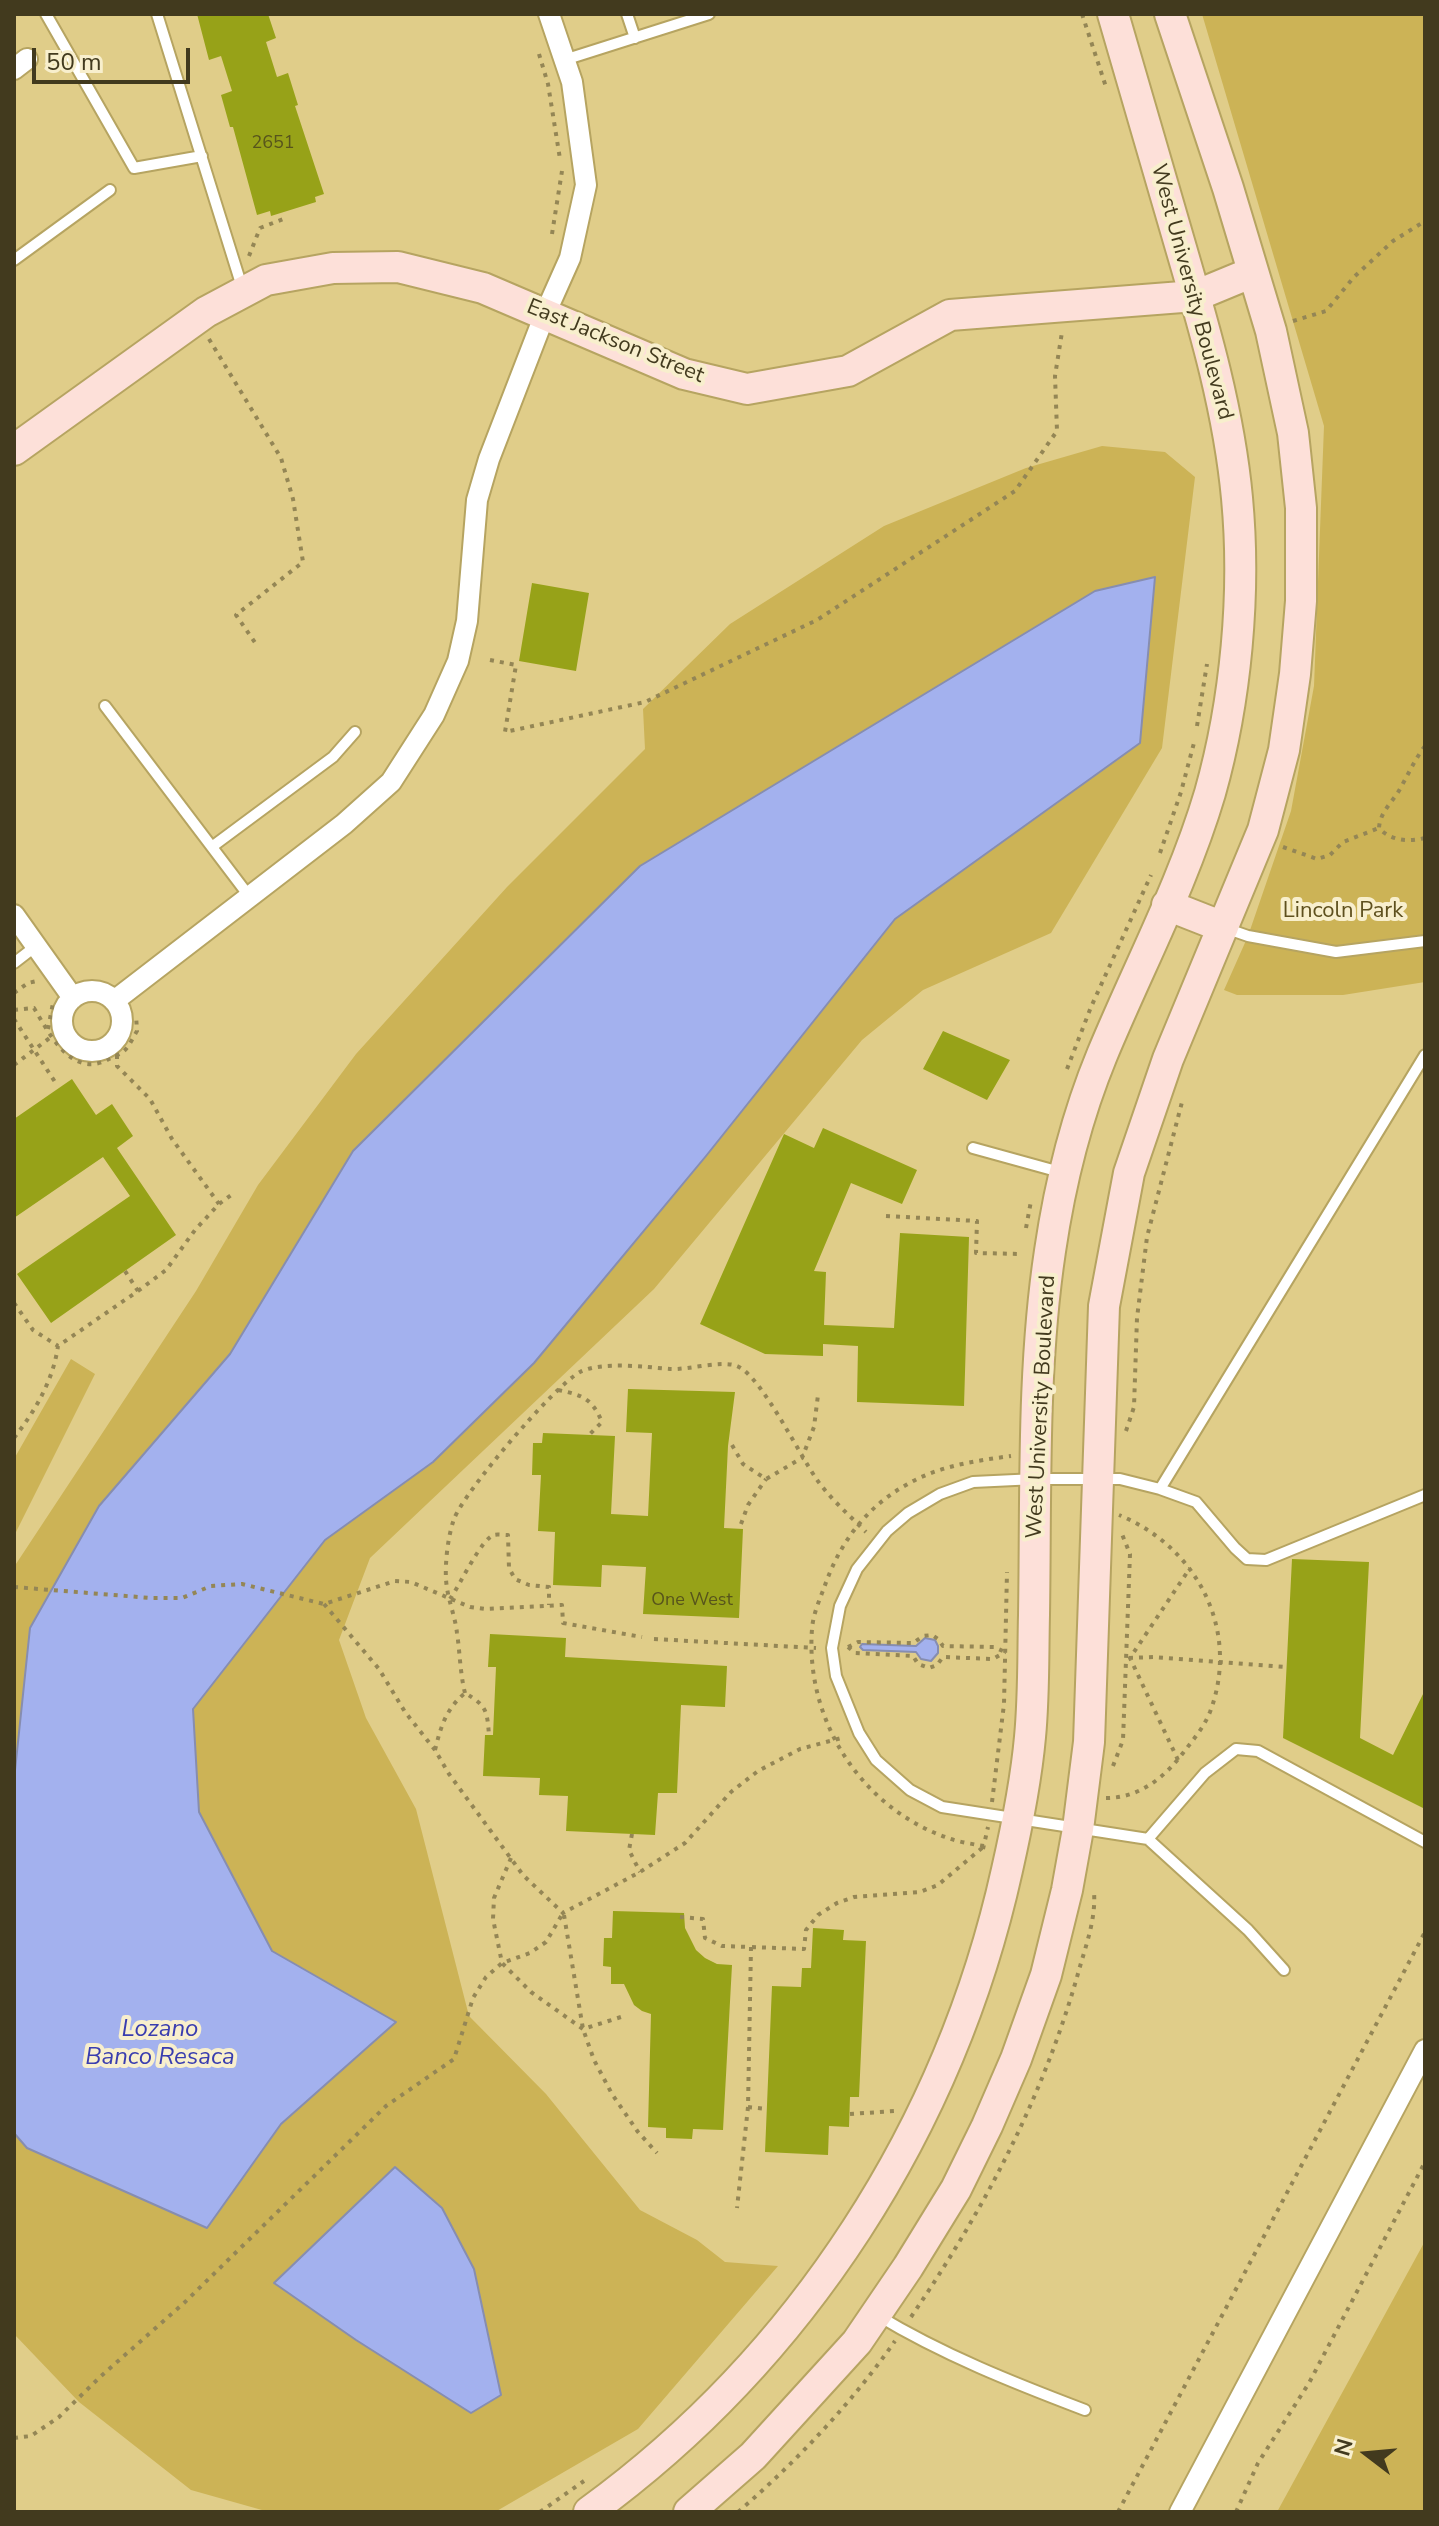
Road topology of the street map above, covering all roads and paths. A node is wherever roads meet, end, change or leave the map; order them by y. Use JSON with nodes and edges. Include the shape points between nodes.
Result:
{"nodes":[{"id":1,"x":46,"y":14,"type":"edge"},
{"id":2,"x":157,"y":14,"type":"edge"},
{"id":3,"x":549,"y":14,"type":"edge"},
{"id":4,"x":627,"y":14,"type":"edge"},
{"id":5,"x":709,"y":14,"type":"edge"},
{"id":6,"x":1113,"y":14,"type":"edge"},
{"id":7,"x":1170,"y":14,"type":"edge"},
{"id":8,"x":690,"y":17,"type":"edge"},
{"id":9,"x":635,"y":38,"type":"junction"},
{"id":10,"x":535,"y":42,"type":"dead end"},
{"id":11,"x":564,"y":60,"type":"junction"},
{"id":12,"x":202,"y":156,"type":"junction"},
{"id":13,"x":110,"y":190,"type":"dead end"},
{"id":14,"x":1425,"y":221,"type":"edge"},
{"id":15,"x":552,"y":235,"type":"dead end"},
{"id":16,"x":14,"y":260,"type":"edge"},
{"id":17,"x":1253,"y":272,"type":"junction"},
{"id":18,"x":243,"y":291,"type":"junction"},
{"id":19,"x":1195,"y":296,"type":"junction"},
{"id":20,"x":1066,"y":306,"type":"junction"},
{"id":21,"x":545,"y":314,"type":"junction"},
{"id":22,"x":1271,"y":331,"type":"junction"},
{"id":23,"x":205,"y":333,"type":"dead end"},
{"id":24,"x":14,"y":450,"type":"edge"},
{"id":25,"x":256,"y":644,"type":"dead end"},
{"id":26,"x":490,"y":660,"type":"dead end"},
{"id":27,"x":1207,"y":662,"type":"dead end"},
{"id":28,"x":105,"y":706,"type":"dead end"},
{"id":29,"x":355,"y":732,"type":"dead end"},
{"id":30,"x":1425,"y":746,"type":"edge"},
{"id":31,"x":1379,"y":828,"type":"junction"},
{"id":32,"x":1286,"y":835,"type":"dead end"},
{"id":33,"x":1425,"y":838,"type":"edge"},
{"id":34,"x":213,"y":846,"type":"junction"},
{"id":35,"x":1169,"y":867,"type":"junction"},
{"id":36,"x":1151,"y":874,"type":"dead end"},
{"id":37,"x":249,"y":896,"type":"junction"},
{"id":38,"x":1167,"y":905,"type":"junction"},
{"id":39,"x":14,"y":915,"type":"edge"},
{"id":40,"x":1223,"y":927,"type":"junction"},
{"id":41,"x":1425,"y":941,"type":"edge"},
{"id":42,"x":36,"y":946,"type":"junction"},
{"id":43,"x":14,"y":963,"type":"edge"},
{"id":44,"x":41,"y":980,"type":"dead end"},
{"id":45,"x":14,"y":993,"type":"edge"},
{"id":46,"x":64,"y":997,"type":"junction"},
{"id":47,"x":114,"y":1001,"type":"junction"},
{"id":48,"x":14,"y":1010,"type":"edge"},
{"id":49,"x":136,"y":1015,"type":"dead end"},
{"id":50,"x":14,"y":1019,"type":"edge"},
{"id":51,"x":50,"y":1034,"type":"junction"},
{"id":52,"x":35,"y":1050,"type":"junction"},
{"id":53,"x":117,"y":1055,"type":"junction"},
{"id":54,"x":1425,"y":1055,"type":"edge"},
{"id":55,"x":14,"y":1065,"type":"edge"},
{"id":56,"x":1063,"y":1082,"type":"dead end"},
{"id":57,"x":57,"y":1085,"type":"dead end"},
{"id":58,"x":1183,"y":1097,"type":"dead end"},
{"id":59,"x":973,"y":1148,"type":"dead end"},
{"id":60,"x":1051,"y":1170,"type":"junction"},
{"id":61,"x":234,"y":1193,"type":"dead end"},
{"id":62,"x":219,"y":1204,"type":"junction"},
{"id":63,"x":886,"y":1216,"type":"dead end"},
{"id":64,"x":1024,"y":1240,"type":"dead end"},
{"id":65,"x":1021,"y":1260,"type":"dead end"},
{"id":66,"x":125,"y":1271,"type":"dead end"},
{"id":67,"x":138,"y":1291,"type":"junction"},
{"id":68,"x":14,"y":1303,"type":"edge"},
{"id":69,"x":58,"y":1346,"type":"junction"},
{"id":70,"x":558,"y":1390,"type":"junction"},
{"id":71,"x":818,"y":1395,"type":"dead end"},
{"id":72,"x":589,"y":1435,"type":"dead end"},
{"id":73,"x":14,"y":1438,"type":"edge"},
{"id":74,"x":1123,"y":1440,"type":"dead end"},
{"id":75,"x":732,"y":1445,"type":"dead end"},
{"id":76,"x":802,"y":1458,"type":"junction"},
{"id":77,"x":766,"y":1479,"type":"junction"},
{"id":78,"x":1023,"y":1479,"type":"junction"},
{"id":79,"x":1109,"y":1479,"type":"junction"},
{"id":80,"x":1160,"y":1489,"type":"junction"},
{"id":81,"x":1425,"y":1495,"type":"edge"},
{"id":82,"x":1118,"y":1515,"type":"junction"},
{"id":83,"x":741,"y":1524,"type":"dead end"},
{"id":84,"x":858,"y":1524,"type":"junction"},
{"id":85,"x":875,"y":1543,"type":"junction"},
{"id":86,"x":1190,"y":1568,"type":"junction"},
{"id":87,"x":1007,"y":1572,"type":"dead end"},
{"id":88,"x":14,"y":1587,"type":"edge"},
{"id":89,"x":450,"y":1599,"type":"junction"},
{"id":90,"x":324,"y":1604,"type":"junction"},
{"id":91,"x":549,"y":1605,"type":"junction"},
{"id":92,"x":642,"y":1637,"type":"dead end"},
{"id":93,"x":654,"y":1639,"type":"dead end"},
{"id":94,"x":848,"y":1647,"type":"junction"},
{"id":95,"x":813,"y":1648,"type":"junction"},
{"id":96,"x":832,"y":1648,"type":"junction"},
{"id":97,"x":1005,"y":1652,"type":"junction"},
{"id":98,"x":1128,"y":1658,"type":"junction"},
{"id":99,"x":1219,"y":1662,"type":"junction"},
{"id":100,"x":1286,"y":1667,"type":"dead end"},
{"id":101,"x":465,"y":1693,"type":"junction"},
{"id":102,"x":859,"y":1733,"type":"junction"},
{"id":103,"x":489,"y":1735,"type":"dead end"},
{"id":104,"x":834,"y":1741,"type":"junction"},
{"id":105,"x":435,"y":1750,"type":"junction"},
{"id":106,"x":1178,"y":1760,"type":"junction"},
{"id":107,"x":1111,"y":1769,"type":"dead end"},
{"id":108,"x":1106,"y":1784,"type":"dead end"},
{"id":109,"x":1104,"y":1798,"type":"junction"},
{"id":110,"x":1004,"y":1817,"type":"junction"},
{"id":111,"x":1088,"y":1830,"type":"junction"},
{"id":112,"x":632,"y":1834,"type":"dead end"},
{"id":113,"x":1148,"y":1839,"type":"junction"},
{"id":114,"x":1425,"y":1842,"type":"edge"},
{"id":115,"x":984,"y":1846,"type":"junction"},
{"id":116,"x":511,"y":1858,"type":"junction"},
{"id":117,"x":981,"y":1860,"type":"dead end"},
{"id":118,"x":640,"y":1872,"type":"junction"},
{"id":119,"x":1093,"y":1884,"type":"dead end"},
{"id":120,"x":563,"y":1913,"type":"junction"},
{"id":121,"x":680,"y":1917,"type":"dead end"},
{"id":122,"x":1425,"y":1932,"type":"edge"},
{"id":123,"x":751,"y":1947,"type":"junction"},
{"id":124,"x":502,"y":1963,"type":"junction"},
{"id":125,"x":1284,"y":1970,"type":"dead end"},
{"id":126,"x":621,"y":2017,"type":"dead end"},
{"id":127,"x":583,"y":2029,"type":"junction"},
{"id":128,"x":1425,"y":2050,"type":"edge"},
{"id":129,"x":748,"y":2107,"type":"junction"},
{"id":130,"x":767,"y":2109,"type":"dead end"},
{"id":131,"x":850,"y":2114,"type":"dead end"},
{"id":132,"x":889,"y":2123,"type":"dead end"},
{"id":133,"x":657,"y":2153,"type":"dead end"},
{"id":134,"x":1425,"y":2162,"type":"edge"},
{"id":135,"x":737,"y":2208,"type":"dead end"},
{"id":136,"x":876,"y":2314,"type":"junction"},
{"id":137,"x":902,"y":2330,"type":"junction"},
{"id":138,"x":1085,"y":2410,"type":"dead end"},
{"id":139,"x":14,"y":2438,"type":"edge"},
{"id":140,"x":586,"y":2479,"type":"dead end"},
{"id":141,"x":540,"y":2512,"type":"edge"},
{"id":142,"x":589,"y":2512,"type":"edge"},
{"id":143,"x":689,"y":2512,"type":"edge"},
{"id":144,"x":738,"y":2512,"type":"edge"},
{"id":145,"x":1118,"y":2512,"type":"edge"},
{"id":146,"x":1180,"y":2512,"type":"edge"},
{"id":147,"x":1236,"y":2512,"type":"edge"}],
"edges":[{"from":1,"to":12,"type":"lane","via":[[134,168]]},
{"from":2,"to":12,"type":"lane"},
{"from":3,"to":11,"type":"street"},
{"from":4,"to":9,"type":"lane"},
{"from":5,"to":8,"type":"lane"},
{"from":6,"to":19,"type":"main road","name":"West University Boulevard"},
{"from":7,"to":17,"type":"main road"},
{"from":8,"to":9,"type":"lane"},
{"from":9,"to":11,"type":"lane"},
{"from":10,"to":15,"type":"path","via":[[548,84],[562,174]]},
{"from":11,"to":21,"type":"street","via":[[572,82],[586,185],[570,258]]},
{"from":12,"to":18,"type":"lane"},
{"from":13,"to":16,"type":"lane"},
{"from":14,"to":22,"type":"path","via":[[1393,241],[1326,311]]},
{"from":17,"to":19,"type":"main road","name":"East Jackson Street"},
{"from":17,"to":22,"type":"main road"},
{"from":18,"to":21,"type":"main road","name":"East Jackson Street","via":[[266,280],[333,268],[398,267],[483,288]]},
{"from":18,"to":24,"type":"main road","name":"East Jackson Street","via":[[196,318]]},
{"from":19,"to":20,"type":"main road","name":"East Jackson Street"},
{"from":19,"to":35,"type":"main road","name":"West University Boulevard","via":[[1224,409],[1237,500],[1237,640],[1210,791]]},
{"from":20,"to":21,"type":"main road","name":"East Jackson Street","via":[[950,315],[848,371],[747,389],[684,374]]},
{"from":20,"to":26,"type":"path","via":[[1055,376],[1057,431],[1015,491],[817,620],[645,702],[505,732],[516,665]]},
{"from":21,"to":37,"type":"street","via":[[477,500],[467,621],[458,661],[434,715],[391,782]]},
{"from":22,"to":40,"type":"main road","via":[[1293,433],[1301,508],[1301,601],[1284,750],[1263,830]]},
{"from":23,"to":25,"type":"path","via":[[281,458],[296,515],[303,562],[236,615]]},
{"from":27,"to":35,"type":"path"},
{"from":28,"to":34,"type":"lane"},
{"from":29,"to":34,"type":"lane","via":[[333,757]]},
{"from":30,"to":31,"type":"path"},
{"from":31,"to":32,"type":"path","via":[[1317,859],[1283,847]]},
{"from":31,"to":33,"type":"path","via":[[1399,840]]},
{"from":34,"to":37,"type":"lane"},
{"from":35,"to":38,"type":"main road","name":"West University Boulevard"},
{"from":36,"to":56,"type":"path"},
{"from":37,"to":47,"type":"street"},
{"from":38,"to":40,"type":"main road"},
{"from":38,"to":60,"type":"main road","name":"West University Boulevard"},
{"from":39,"to":42,"type":"street"},
{"from":40,"to":41,"type":"lane","via":[[1336,952]]},
{"from":40,"to":79,"type":"main road","via":[[1168,1059],[1129,1173],[1104,1306]]},
{"from":42,"to":43,"type":"lane"},
{"from":42,"to":46,"type":"street"},
{"from":44,"to":45,"type":"path"},
{"from":46,"to":47,"type":"street","via":[[94,991]]},
{"from":46,"to":47,"type":"street","via":[[64,1032],[85,1051],[103,1049],[117,1037],[122,1018]]},
{"from":46,"to":51,"type":"path","via":[[49,1017]]},
{"from":48,"to":51,"type":"path","via":[[34,1008]]},
{"from":49,"to":53,"type":"path","via":[[137,1031]]},
{"from":50,"to":52,"type":"path"},
{"from":51,"to":52,"type":"path"},
{"from":51,"to":53,"type":"path","via":[[80,1063],[98,1064]]},
{"from":52,"to":55,"type":"path"},
{"from":52,"to":57,"type":"path"},
{"from":53,"to":62,"type":"path","via":[[117,1066],[150,1099]]},
{"from":54,"to":80,"type":"lane"},
{"from":58,"to":74,"type":"path","via":[[1147,1237],[1134,1407]]},
{"from":59,"to":60,"type":"lane"},
{"from":60,"to":64,"type":"path","via":[[1028,1213]]},
{"from":60,"to":78,"type":"main road","name":"West University Boulevard","via":[[1050,1250]]},
{"from":61,"to":62,"type":"path"},
{"from":62,"to":67,"type":"path","via":[[166,1270]]},
{"from":63,"to":65,"type":"path","via":[[977,1221],[976,1253],[1022,1254]]},
{"from":66,"to":67,"type":"path"},
{"from":67,"to":69,"type":"path"},
{"from":68,"to":69,"type":"path","via":[[33,1330]]},
{"from":69,"to":73,"type":"path","via":[[55,1367],[33,1414]]},
{"from":70,"to":72,"type":"path","via":[[596,1405],[602,1422]]},
{"from":70,"to":76,"type":"path","via":[[581,1372],[601,1368],[738,1366],[763,1390]]},
{"from":70,"to":89,"type":"path","via":[[513,1438],[454,1518],[446,1578]]},
{"from":71,"to":76,"type":"path"},
{"from":75,"to":77,"type":"path","via":[[743,1464]]},
{"from":76,"to":77,"type":"path"},
{"from":76,"to":84,"type":"path"},
{"from":77,"to":83,"type":"path"},
{"from":78,"to":79,"type":"lane"},
{"from":78,"to":84,"type":"path","via":[[1011,1456],[969,1461],[906,1485]]},
{"from":78,"to":85,"type":"lane","via":[[973,1482],[940,1494],[908,1513]]},
{"from":78,"to":110,"type":"main road","name":"West University Boulevard","via":[[1030,1737]]},
{"from":79,"to":80,"type":"lane"},
{"from":79,"to":82,"type":"path"},
{"from":79,"to":111,"type":"main road","via":[[1089,1742]]},
{"from":80,"to":81,"type":"lane","via":[[1196,1502],[1247,1559],[1266,1560]]},
{"from":82,"to":86,"type":"path","via":[[1165,1541]]},
{"from":82,"to":98,"type":"path","via":[[1130,1554]]},
{"from":84,"to":85,"type":"path"},
{"from":84,"to":95,"type":"path","via":[[831,1568],[812,1627]]},
{"from":85,"to":96,"type":"lane","via":[[840,1606]]},
{"from":86,"to":98,"type":"path"},
{"from":86,"to":99,"type":"path","via":[[1211,1605]]},
{"from":87,"to":97,"type":"path"},
{"from":88,"to":90,"type":"path","via":[[182,1598],[211,1586],[242,1584]]},
{"from":89,"to":90,"type":"path","via":[[411,1582],[395,1581]]},
{"from":89,"to":91,"type":"path","via":[[485,1609]]},
{"from":89,"to":91,"type":"path","via":[[484,1542],[495,1534],[508,1535],[507,1556],[515,1579],[549,1587]]},
{"from":89,"to":101,"type":"path"},
{"from":90,"to":105,"type":"path","via":[[363,1647]]},
{"from":91,"to":92,"type":"path","via":[[562,1605],[563,1623]]},
{"from":93,"to":95,"type":"path"},
{"from":94,"to":96,"type":"path"},
{"from":94,"to":97,"type":"path","via":[[858,1642],[913,1643],[932,1635],[943,1646]]},
{"from":94,"to":97,"type":"path","via":[[855,1653],[913,1656],[929,1668],[943,1657],[993,1659]]},
{"from":95,"to":96,"type":"path"},
{"from":95,"to":104,"type":"path","via":[[817,1690]]},
{"from":96,"to":102,"type":"lane","via":[[836,1676]]},
{"from":97,"to":110,"type":"path"},
{"from":98,"to":99,"type":"path"},
{"from":98,"to":106,"type":"path"},
{"from":98,"to":107,"type":"path","via":[[1123,1740]]},
{"from":99,"to":100,"type":"path"},
{"from":99,"to":106,"type":"path","via":[[1209,1714]]},
{"from":101,"to":103,"type":"path","via":[[487,1712]]},
{"from":101,"to":105,"type":"path","via":[[451,1704]]},
{"from":102,"to":104,"type":"path"},
{"from":102,"to":110,"type":"lane","via":[[876,1760],[910,1790],[942,1807]]},
{"from":104,"to":115,"type":"path","via":[[868,1786],[898,1813],[948,1838]]},
{"from":104,"to":118,"type":"path","via":[[800,1749],[758,1771],[731,1792],[685,1843]]},
{"from":105,"to":116,"type":"path"},
{"from":106,"to":109,"type":"path","via":[[1145,1788]]},
{"from":108,"to":109,"type":"path"},
{"from":109,"to":111,"type":"path"},
{"from":110,"to":111,"type":"lane"},
{"from":110,"to":115,"type":"path"},
{"from":110,"to":142,"type":"main road","name":"West University Boulevard","via":[[1002,1893],[973,1994],[925,2111],[883,2190],[828,2273],[769,2347],[672,2445]]},
{"from":111,"to":113,"type":"lane"},
{"from":111,"to":136,"type":"main road","via":[[1046,1975],[987,2126],[956,2189]]},
{"from":112,"to":118,"type":"path","via":[[629,1850]]},
{"from":113,"to":114,"type":"lane","via":[[1205,1773],[1236,1749],[1258,1751]]},
{"from":113,"to":125,"type":"lane"},
{"from":115,"to":117,"type":"path"},
{"from":115,"to":123,"type":"path","via":[[938,1885],[920,1892],[837,1903],[806,1930],[804,1949]]},
{"from":116,"to":120,"type":"path"},
{"from":116,"to":124,"type":"path","via":[[494,1898]]},
{"from":118,"to":120,"type":"path"},
{"from":119,"to":137,"type":"path","via":[[1092,1922],[1043,2077],[988,2195]]},
{"from":120,"to":124,"type":"path","via":[[546,1942]]},
{"from":120,"to":127,"type":"path"},
{"from":121,"to":123,"type":"path","via":[[703,1919],[705,1938],[722,1946]]},
{"from":122,"to":145,"type":"path"},
{"from":123,"to":129,"type":"path"},
{"from":124,"to":127,"type":"path","via":[[531,1992]]},
{"from":124,"to":139,"type":"path","via":[[473,1998],[454,2059],[386,2106],[59,2417],[31,2436]]},
{"from":126,"to":127,"type":"path"},
{"from":127,"to":133,"type":"path","via":[[612,2094]]},
{"from":128,"to":146,"type":"street"},
{"from":129,"to":130,"type":"path"},
{"from":129,"to":135,"type":"path"},
{"from":131,"to":132,"type":"path","via":[[896,2111]]},
{"from":134,"to":147,"type":"path"},
{"from":136,"to":137,"type":"lane"},
{"from":136,"to":143,"type":"main road","via":[[806,2400]]},
{"from":137,"to":138,"type":"lane"},
{"from":137,"to":144,"type":"path","via":[[821,2431]]},
{"from":140,"to":141,"type":"path"}]}
